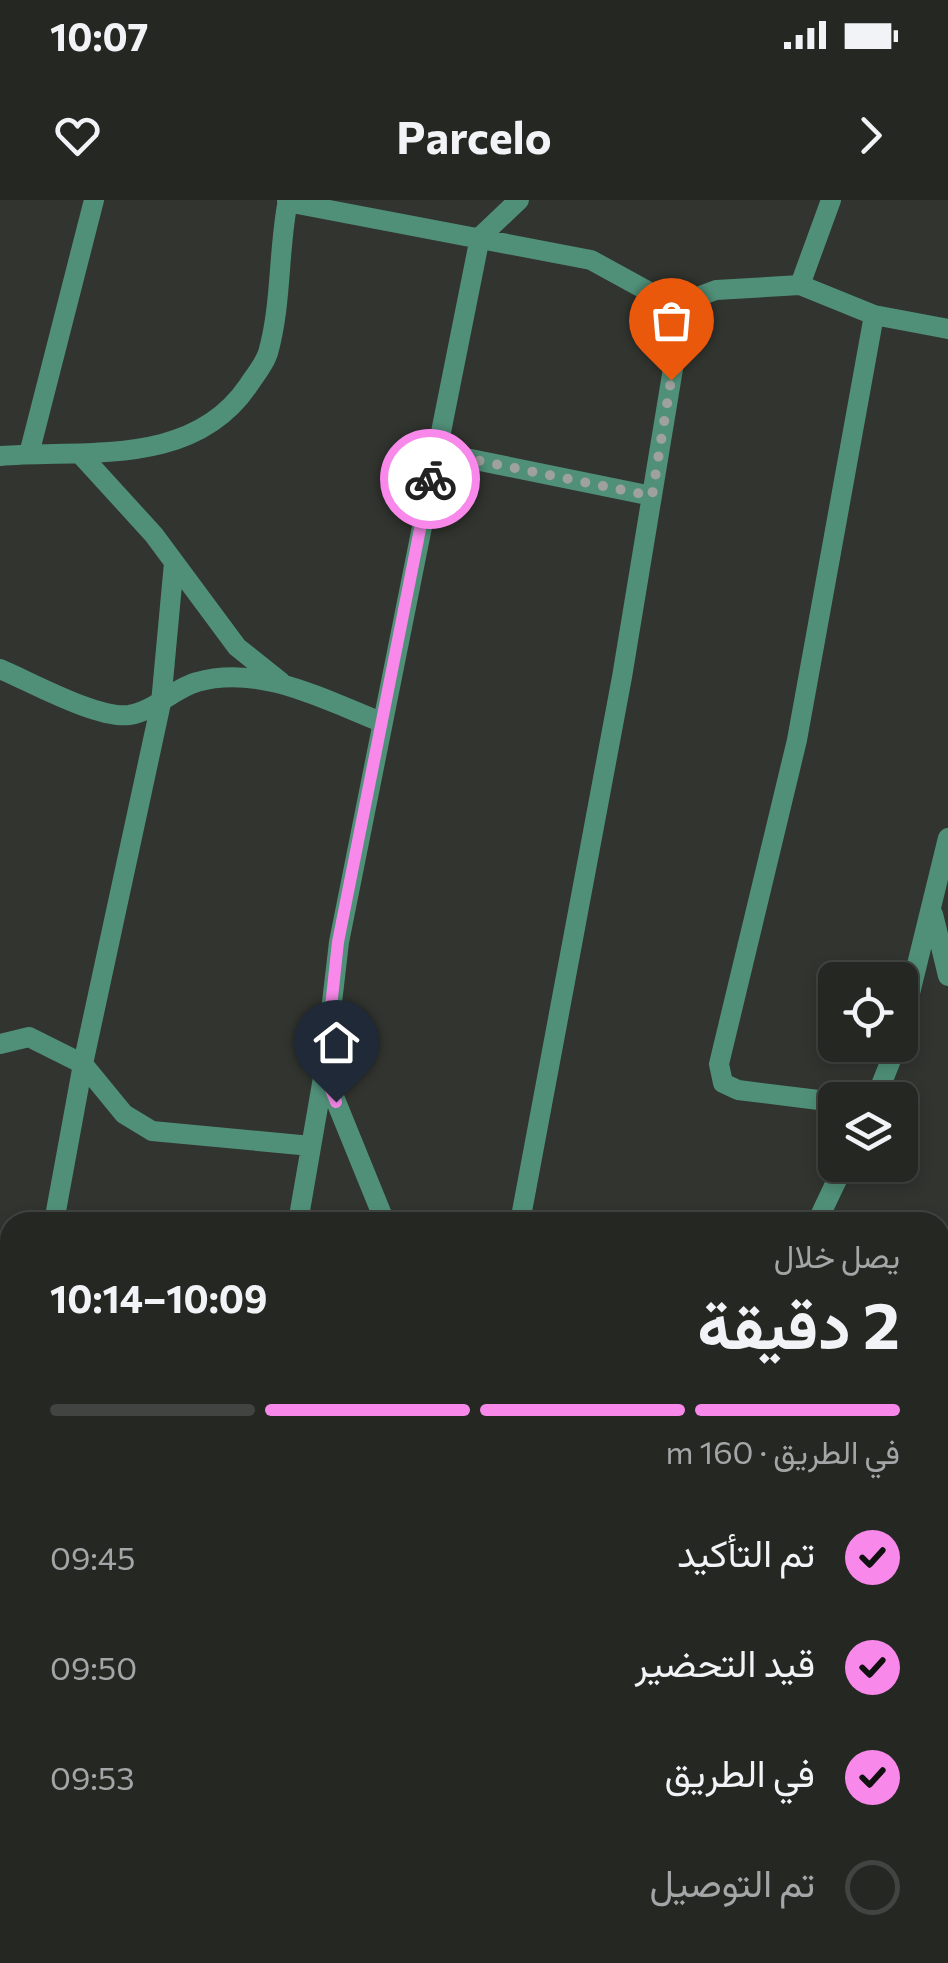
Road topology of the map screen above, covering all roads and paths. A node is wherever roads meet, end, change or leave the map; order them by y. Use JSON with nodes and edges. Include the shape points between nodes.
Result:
{"nodes":[{"id":1,"x":94,"y":200,"type":"edge"},
{"id":2,"x":519,"y":200,"type":"edge"},
{"id":3,"x":830,"y":200,"type":"edge"},
{"id":4,"x":288,"y":201,"type":"edge"},
{"id":5,"x":480,"y":237,"type":"junction"},
{"id":6,"x":800,"y":285,"type":"junction"},
{"id":7,"x":684,"y":302,"type":"junction"},
{"id":8,"x":874,"y":315,"type":"junction"},
{"id":9,"x":948,"y":329,"type":"edge"},
{"id":10,"x":436,"y":452,"type":"junction"},
{"id":11,"x":30,"y":454,"type":"junction"},
{"id":12,"x":0,"y":456,"type":"edge"},
{"id":13,"x":82,"y":456,"type":"junction"},
{"id":14,"x":652,"y":496,"type":"junction"},
{"id":15,"x":174,"y":563,"type":"junction"},
{"id":16,"x":0,"y":669,"type":"edge"},
{"id":17,"x":283,"y":684,"type":"junction"},
{"id":18,"x":161,"y":703,"type":"junction"},
{"id":19,"x":381,"y":722,"type":"junction"},
{"id":20,"x":948,"y":838,"type":"edge"},
{"id":21,"x":933,"y":912,"type":"junction"},
{"id":22,"x":918,"y":967,"type":"edge"},
{"id":23,"x":948,"y":976,"type":"edge"},
{"id":24,"x":0,"y":1044,"type":"edge"},
{"id":25,"x":83,"y":1064,"type":"junction"},
{"id":26,"x":324,"y":1072,"type":"junction"},
{"id":27,"x":818,"y":1100,"type":"edge"},
{"id":28,"x":311,"y":1146,"type":"junction"},
{"id":29,"x":836,"y":1182,"type":"edge"},
{"id":30,"x":58,"y":1212,"type":"edge"},
{"id":31,"x":300,"y":1212,"type":"edge"},
{"id":32,"x":381,"y":1212,"type":"edge"},
{"id":33,"x":522,"y":1212,"type":"edge"},
{"id":34,"x":822,"y":1212,"type":"edge"}],
"edges":[{"from":1,"to":11,"type":"street"},
{"from":2,"to":5,"type":"street"},
{"from":3,"to":6,"type":"street"},
{"from":4,"to":5,"type":"street"},
{"from":4,"to":13,"type":"street","via":[[276,317],[266,358],[240,398],[207,428],[173,443]]},
{"from":5,"to":7,"type":"street","via":[[591,260],[664,300]]},
{"from":5,"to":10,"type":"street"},
{"from":6,"to":7,"type":"street","via":[[716,290]]},
{"from":6,"to":8,"type":"street"},
{"from":7,"to":14,"type":"street"},
{"from":8,"to":9,"type":"street"},
{"from":8,"to":27,"type":"street","via":[[797,740],[719,1064],[723,1083],[738,1090]]},
{"from":10,"to":14,"type":"street"},
{"from":10,"to":19,"type":"street"},
{"from":11,"to":12,"type":"street"},
{"from":11,"to":13,"type":"street"},
{"from":13,"to":15,"type":"street"},
{"from":14,"to":33,"type":"street"},
{"from":15,"to":17,"type":"street","via":[[237,647]]},
{"from":15,"to":18,"type":"street"},
{"from":16,"to":18,"type":"street","via":[[104,712],[128,715]]},
{"from":17,"to":18,"type":"street","via":[[196,682]]},
{"from":17,"to":19,"type":"street"},
{"from":18,"to":25,"type":"street"},
{"from":19,"to":26,"type":"street","via":[[338,942]]},
{"from":20,"to":21,"type":"street"},
{"from":21,"to":22,"type":"street"},
{"from":21,"to":23,"type":"street"},
{"from":24,"to":25,"type":"street","via":[[29,1037]]},
{"from":25,"to":28,"type":"street","via":[[124,1114],[152,1131]]},
{"from":25,"to":30,"type":"street"},
{"from":26,"to":28,"type":"street"},
{"from":26,"to":32,"type":"street"},
{"from":28,"to":31,"type":"street"},
{"from":29,"to":34,"type":"street"}]}
